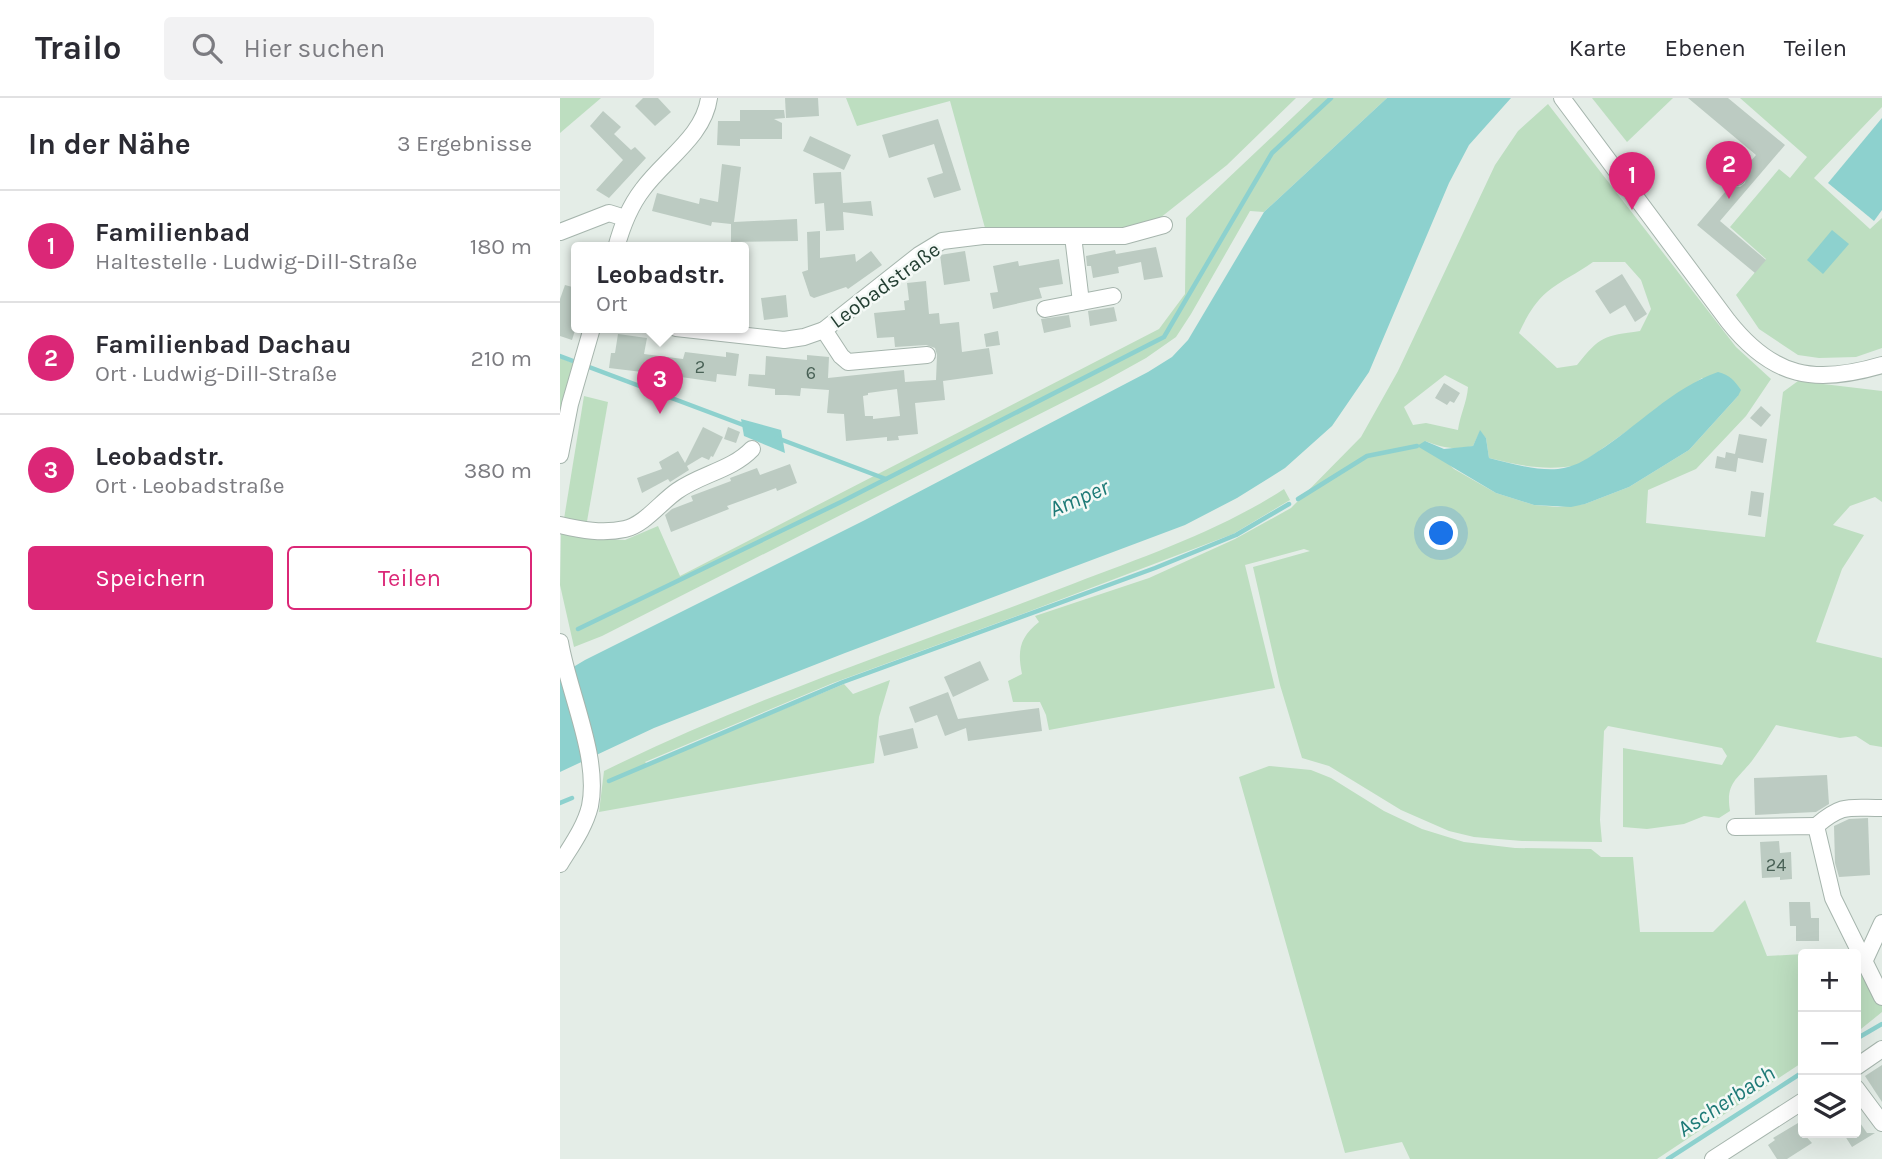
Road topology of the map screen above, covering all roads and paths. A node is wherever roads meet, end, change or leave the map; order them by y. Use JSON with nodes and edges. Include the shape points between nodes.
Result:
{"nodes":[{"id":1,"x":709,"y":98,"type":"edge"},
{"id":2,"x":1562,"y":98,"type":"edge"},
{"id":3,"x":625,"y":218,"type":"junction"},
{"id":4,"x":1164,"y":225,"type":"dead end"},
{"id":5,"x":560,"y":232,"type":"edge"},
{"id":6,"x":1073,"y":236,"type":"junction"},
{"id":7,"x":618,"y":242,"type":"edge"},
{"id":8,"x":1113,"y":296,"type":"dead end"},
{"id":9,"x":1080,"y":302,"type":"junction"},
{"id":10,"x":1045,"y":309,"type":"dead end"},
{"id":11,"x":824,"y":330,"type":"junction"},
{"id":12,"x":590,"y":333,"type":"edge"},
{"id":13,"x":721,"y":333,"type":"edge"},
{"id":14,"x":927,"y":355,"type":"dead end"},
{"id":15,"x":1882,"y":365,"type":"edge"},
{"id":16,"x":752,"y":449,"type":"dead end"},
{"id":17,"x":560,"y":455,"type":"edge"},
{"id":18,"x":560,"y":525,"type":"edge"},
{"id":19,"x":560,"y":642,"type":"edge"},
{"id":20,"x":1882,"y":808,"type":"edge"},
{"id":21,"x":1816,"y":826,"type":"junction"},
{"id":22,"x":1735,"y":827,"type":"dead end"},
{"id":23,"x":560,"y":864,"type":"edge"},
{"id":24,"x":1882,"y":923,"type":"edge"},
{"id":25,"x":1864,"y":962,"type":"junction"},
{"id":26,"x":1882,"y":997,"type":"edge"},
{"id":27,"x":1882,"y":1049,"type":"edge"},
{"id":28,"x":1861,"y":1064,"type":"edge"},
{"id":29,"x":1861,"y":1095,"type":"edge"},
{"id":30,"x":1798,"y":1104,"type":"edge"},
{"id":31,"x":1882,"y":1123,"type":"edge"},
{"id":32,"x":1713,"y":1159,"type":"edge"}],
"edges":[{"from":1,"to":3,"type":"street","via":[[691,136],[643,189]]},
{"from":2,"to":15,"type":"street","via":[[1728,321],[1754,349],[1775,363],[1810,375],[1845,375]]},
{"from":3,"to":5,"type":"street","via":[[609,213]]},
{"from":3,"to":7,"type":"street"},
{"from":4,"to":6,"type":"street","name":"Leobadstraße","via":[[1124,236]]},
{"from":6,"to":9,"type":"street"},
{"from":6,"to":11,"type":"street","name":"Leobadstraße","via":[[943,241]]},
{"from":8,"to":9,"type":"street"},
{"from":9,"to":10,"type":"street"},
{"from":11,"to":13,"type":"street","name":"Leobadstraße","via":[[784,340]]},
{"from":11,"to":14,"type":"street","name":"Leobadstraße","via":[[848,362]]},
{"from":12,"to":17,"type":"street"},
{"from":16,"to":18,"type":"street","via":[[741,460],[680,489],[627,529],[604,532]]},
{"from":19,"to":23,"type":"street","via":[[589,754],[590,803]]},
{"from":20,"to":21,"type":"street","via":[[1843,808]]},
{"from":21,"to":22,"type":"street"},
{"from":21,"to":25,"type":"street","via":[[1833,898]]},
{"from":24,"to":25,"type":"street"},
{"from":25,"to":26,"type":"street"},
{"from":27,"to":28,"type":"street"},
{"from":29,"to":31,"type":"street"},
{"from":30,"to":32,"type":"street"}]}
